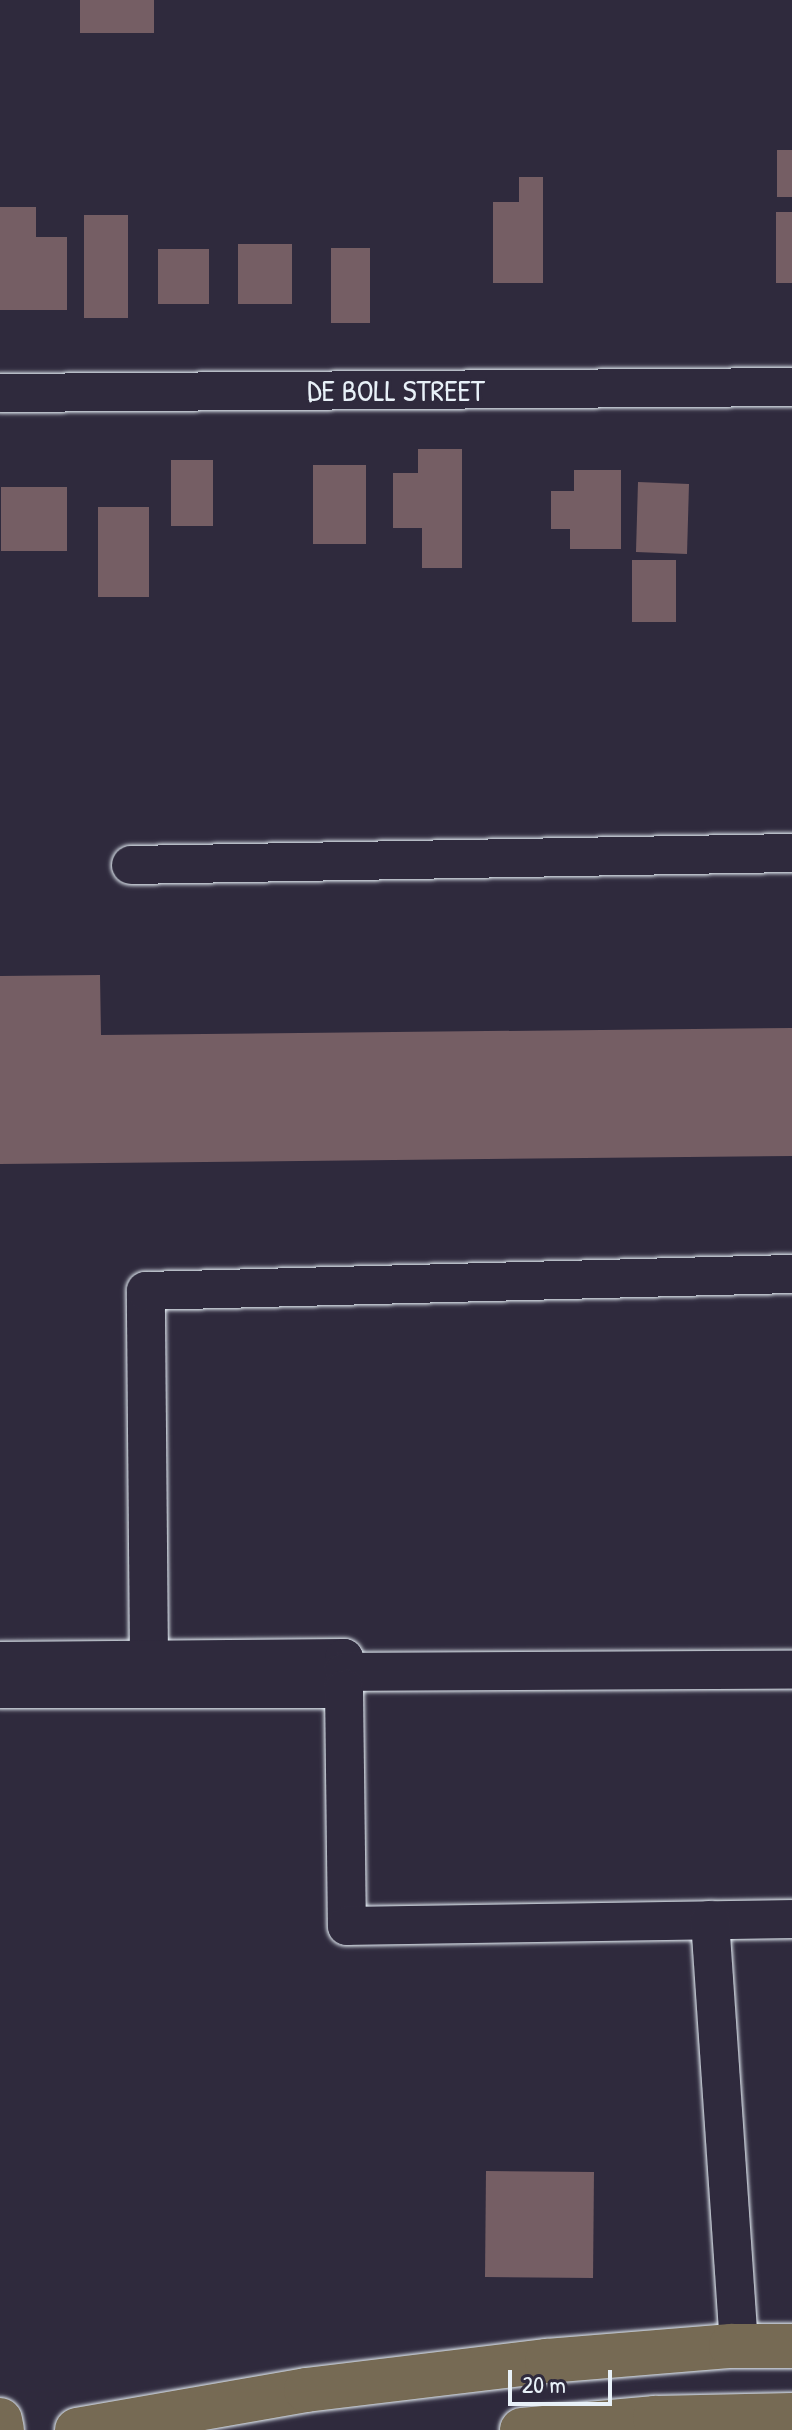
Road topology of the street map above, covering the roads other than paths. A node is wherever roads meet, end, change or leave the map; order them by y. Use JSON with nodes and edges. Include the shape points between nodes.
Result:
{"nodes":[{"id":1,"x":792,"y":387,"type":"edge"},
{"id":2,"x":0,"y":393,"type":"edge"},
{"id":3,"x":792,"y":853,"type":"edge"},
{"id":4,"x":131,"y":865,"type":"dead end"},
{"id":5,"x":792,"y":1274,"type":"edge"},
{"id":6,"x":149,"y":1660,"type":"junction"},
{"id":7,"x":0,"y":1661,"type":"edge"},
{"id":8,"x":792,"y":1670,"type":"edge"},
{"id":9,"x":333,"y":1684,"type":"junction"},
{"id":10,"x":0,"y":1689,"type":"edge"},
{"id":11,"x":792,"y":1919,"type":"edge"},
{"id":12,"x":710,"y":1920,"type":"junction"},
{"id":13,"x":739,"y":2346,"type":"junction"},
{"id":14,"x":792,"y":2346,"type":"edge"},
{"id":15,"x":792,"y":2415,"type":"edge"},
{"id":16,"x":0,"y":2420,"type":"edge"},
{"id":17,"x":99,"y":2428,"type":"edge"},
{"id":18,"x":2,"y":2430,"type":"edge"},
{"id":19,"x":522,"y":2430,"type":"edge"}],
"edges":[{"from":1,"to":2,"type":"street","name":"DE BOLL STREET"},
{"from":3,"to":4,"type":"street"},
{"from":5,"to":6,"type":"street","via":[[146,1291]]},
{"from":6,"to":7,"type":"street"},
{"from":6,"to":9,"type":"street","via":[[344,1658]]},
{"from":8,"to":9,"type":"street"},
{"from":9,"to":10,"type":"street"},
{"from":9,"to":12,"type":"street","via":[[347,1926]]},
{"from":11,"to":12,"type":"street"},
{"from":12,"to":13,"type":"street"},
{"from":13,"to":14,"type":"main road"},
{"from":13,"to":17,"type":"main road","via":[[547,2361],[306,2390]]},
{"from":15,"to":19,"type":"main road","via":[[655,2418]]},
{"from":16,"to":18,"type":"main road"}]}
